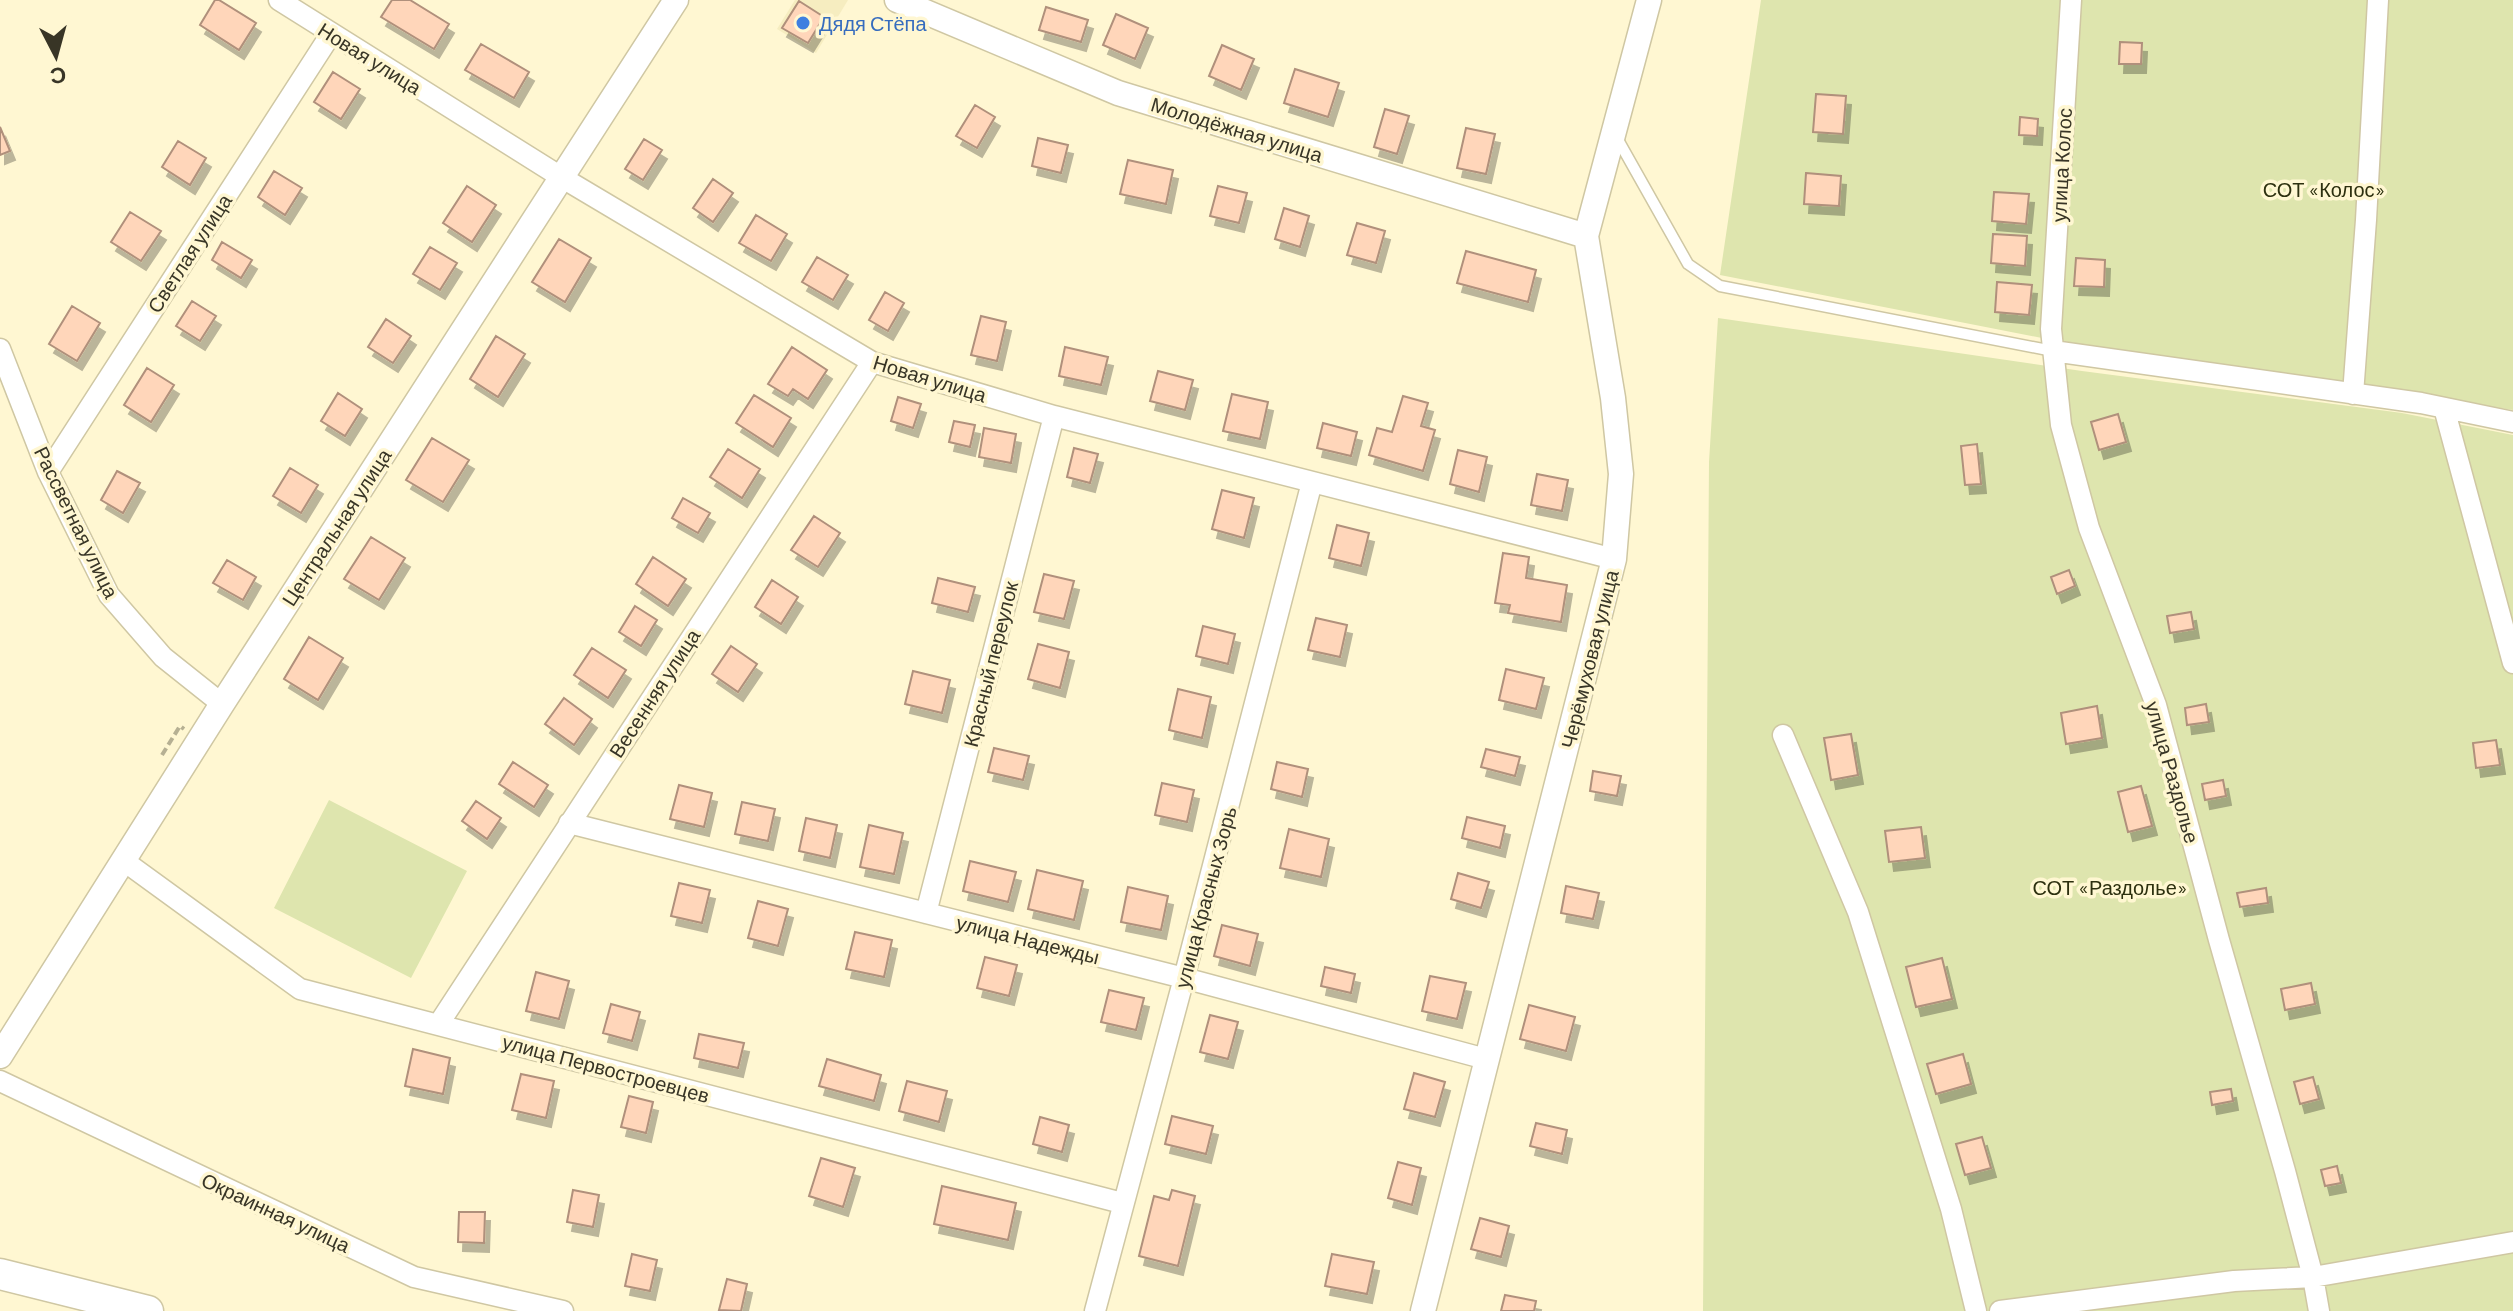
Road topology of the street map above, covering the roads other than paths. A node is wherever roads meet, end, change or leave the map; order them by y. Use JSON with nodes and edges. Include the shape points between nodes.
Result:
{"nodes":[{"id":1,"x":279,"y":0,"type":"edge"},
{"id":2,"x":676,"y":0,"type":"edge"},
{"id":3,"x":897,"y":0,"type":"edge"},
{"id":4,"x":1649,"y":0,"type":"edge"},
{"id":5,"x":2071,"y":0,"type":"edge"},
{"id":6,"x":2378,"y":0,"type":"edge"},
{"id":7,"x":331,"y":34,"type":"junction"},
{"id":8,"x":1614,"y":132,"type":"junction"},
{"id":9,"x":561,"y":177,"type":"junction"},
{"id":10,"x":1586,"y":236,"type":"junction"},
{"id":11,"x":0,"y":349,"type":"edge"},
{"id":12,"x":2053,"y":351,"type":"junction"},
{"id":13,"x":872,"y":362,"type":"junction"},
{"id":14,"x":2353,"y":394,"type":"junction"},
{"id":15,"x":2444,"y":408,"type":"junction"},
{"id":16,"x":1054,"y":416,"type":"junction"},
{"id":17,"x":2513,"y":422,"type":"edge"},
{"id":18,"x":48,"y":472,"type":"junction"},
{"id":19,"x":1312,"y":482,"type":"junction"},
{"id":20,"x":1614,"y":559,"type":"junction"},
{"id":21,"x":2513,"y":663,"type":"edge"},
{"id":22,"x":222,"y":704,"type":"junction"},
{"id":23,"x":1783,"y":735,"type":"dead end"},
{"id":24,"x":569,"y":823,"type":"junction"},
{"id":25,"x":124,"y":861,"type":"junction"},
{"id":26,"x":926,"y":913,"type":"junction"},
{"id":27,"x":1184,"y":978,"type":"junction"},
{"id":28,"x":438,"y":1025,"type":"junction"},
{"id":29,"x":0,"y":1056,"type":"edge"},
{"id":30,"x":1486,"y":1059,"type":"junction"},
{"id":31,"x":0,"y":1081,"type":"edge"},
{"id":32,"x":1122,"y":1203,"type":"junction"},
{"id":33,"x":2513,"y":1242,"type":"edge"},
{"id":34,"x":0,"y":1274,"type":"edge"},
{"id":35,"x":2313,"y":1277,"type":"junction"},
{"id":36,"x":148,"y":1311,"type":"edge"},
{"id":37,"x":563,"y":1311,"type":"edge"},
{"id":38,"x":1095,"y":1311,"type":"edge"},
{"id":39,"x":1423,"y":1311,"type":"edge"},
{"id":40,"x":1976,"y":1311,"type":"edge"},
{"id":41,"x":2000,"y":1311,"type":"edge"},
{"id":42,"x":2319,"y":1311,"type":"edge"}],
"edges":[{"from":1,"to":7,"type":"street","name":"Новая улица"},
{"from":2,"to":9,"type":"street","name":"Центральная улица"},
{"from":3,"to":10,"type":"street","name":"Молодёжная улица","via":[[1118,93]]},
{"from":4,"to":8,"type":"street","name":"Черёмуховая улица"},
{"from":5,"to":12,"type":"street","name":"улица Колос"},
{"from":6,"to":14,"type":"street"},
{"from":7,"to":9,"type":"street","name":"Новая улица"},
{"from":7,"to":18,"type":"street","name":"Светлая улица"},
{"from":8,"to":10,"type":"street","name":"Черёмуховая улица"},
{"from":8,"to":12,"type":"lane","via":[[1688,264],[1720,286]]},
{"from":9,"to":13,"type":"street","name":"Новая улица"},
{"from":9,"to":22,"type":"street","name":"Центральная улица"},
{"from":10,"to":20,"type":"street","name":"Черёмуховая улица","via":[[1621,474]]},
{"from":11,"to":18,"type":"street","name":"Рассветная улица"},
{"from":12,"to":14,"type":"street"},
{"from":12,"to":35,"type":"street","name":"улица Раздолье","via":[[2061,425],[2089,528],[2156,705]]},
{"from":13,"to":16,"type":"street","name":"Новая улица"},
{"from":13,"to":24,"type":"street","name":"Весенняя улица"},
{"from":14,"to":15,"type":"street"},
{"from":15,"to":17,"type":"street"},
{"from":15,"to":21,"type":"street"},
{"from":16,"to":19,"type":"street","name":"Новая улица"},
{"from":16,"to":26,"type":"street","name":"Красный переулок"},
{"from":18,"to":22,"type":"street","name":"Рассветная улица","via":[[109,595],[163,657]]},
{"from":19,"to":20,"type":"street","name":"Новая улица"},
{"from":19,"to":27,"type":"street","name":"улица Красных Зорь"},
{"from":20,"to":30,"type":"street","name":"Черёмуховая улица"},
{"from":22,"to":25,"type":"street","name":"Центральная улица"},
{"from":23,"to":40,"type":"street","via":[[1858,912],[1951,1209]]},
{"from":24,"to":26,"type":"street","name":"улица Надежды"},
{"from":24,"to":28,"type":"street","name":"Весенняя улица"},
{"from":25,"to":28,"type":"street","name":"улица Первостроевцев","via":[[300,989]]},
{"from":25,"to":29,"type":"street","name":"Центральная улица"},
{"from":26,"to":27,"type":"street","name":"улица Надежды"},
{"from":27,"to":30,"type":"street","name":"улица Надежды"},
{"from":27,"to":32,"type":"street","name":"улица Красных Зорь"},
{"from":28,"to":32,"type":"street","name":"улица Первостроевцев"},
{"from":30,"to":39,"type":"street","name":"Черёмуховая улица"},
{"from":31,"to":37,"type":"street","name":"Окраинная улица","via":[[414,1277]]},
{"from":32,"to":38,"type":"street","name":"улица Красных Зорь"},
{"from":33,"to":35,"type":"street"},
{"from":34,"to":36,"type":"main road"},
{"from":35,"to":41,"type":"street","via":[[2234,1281]]},
{"from":35,"to":42,"type":"street","name":"улица Раздолье"}]}
